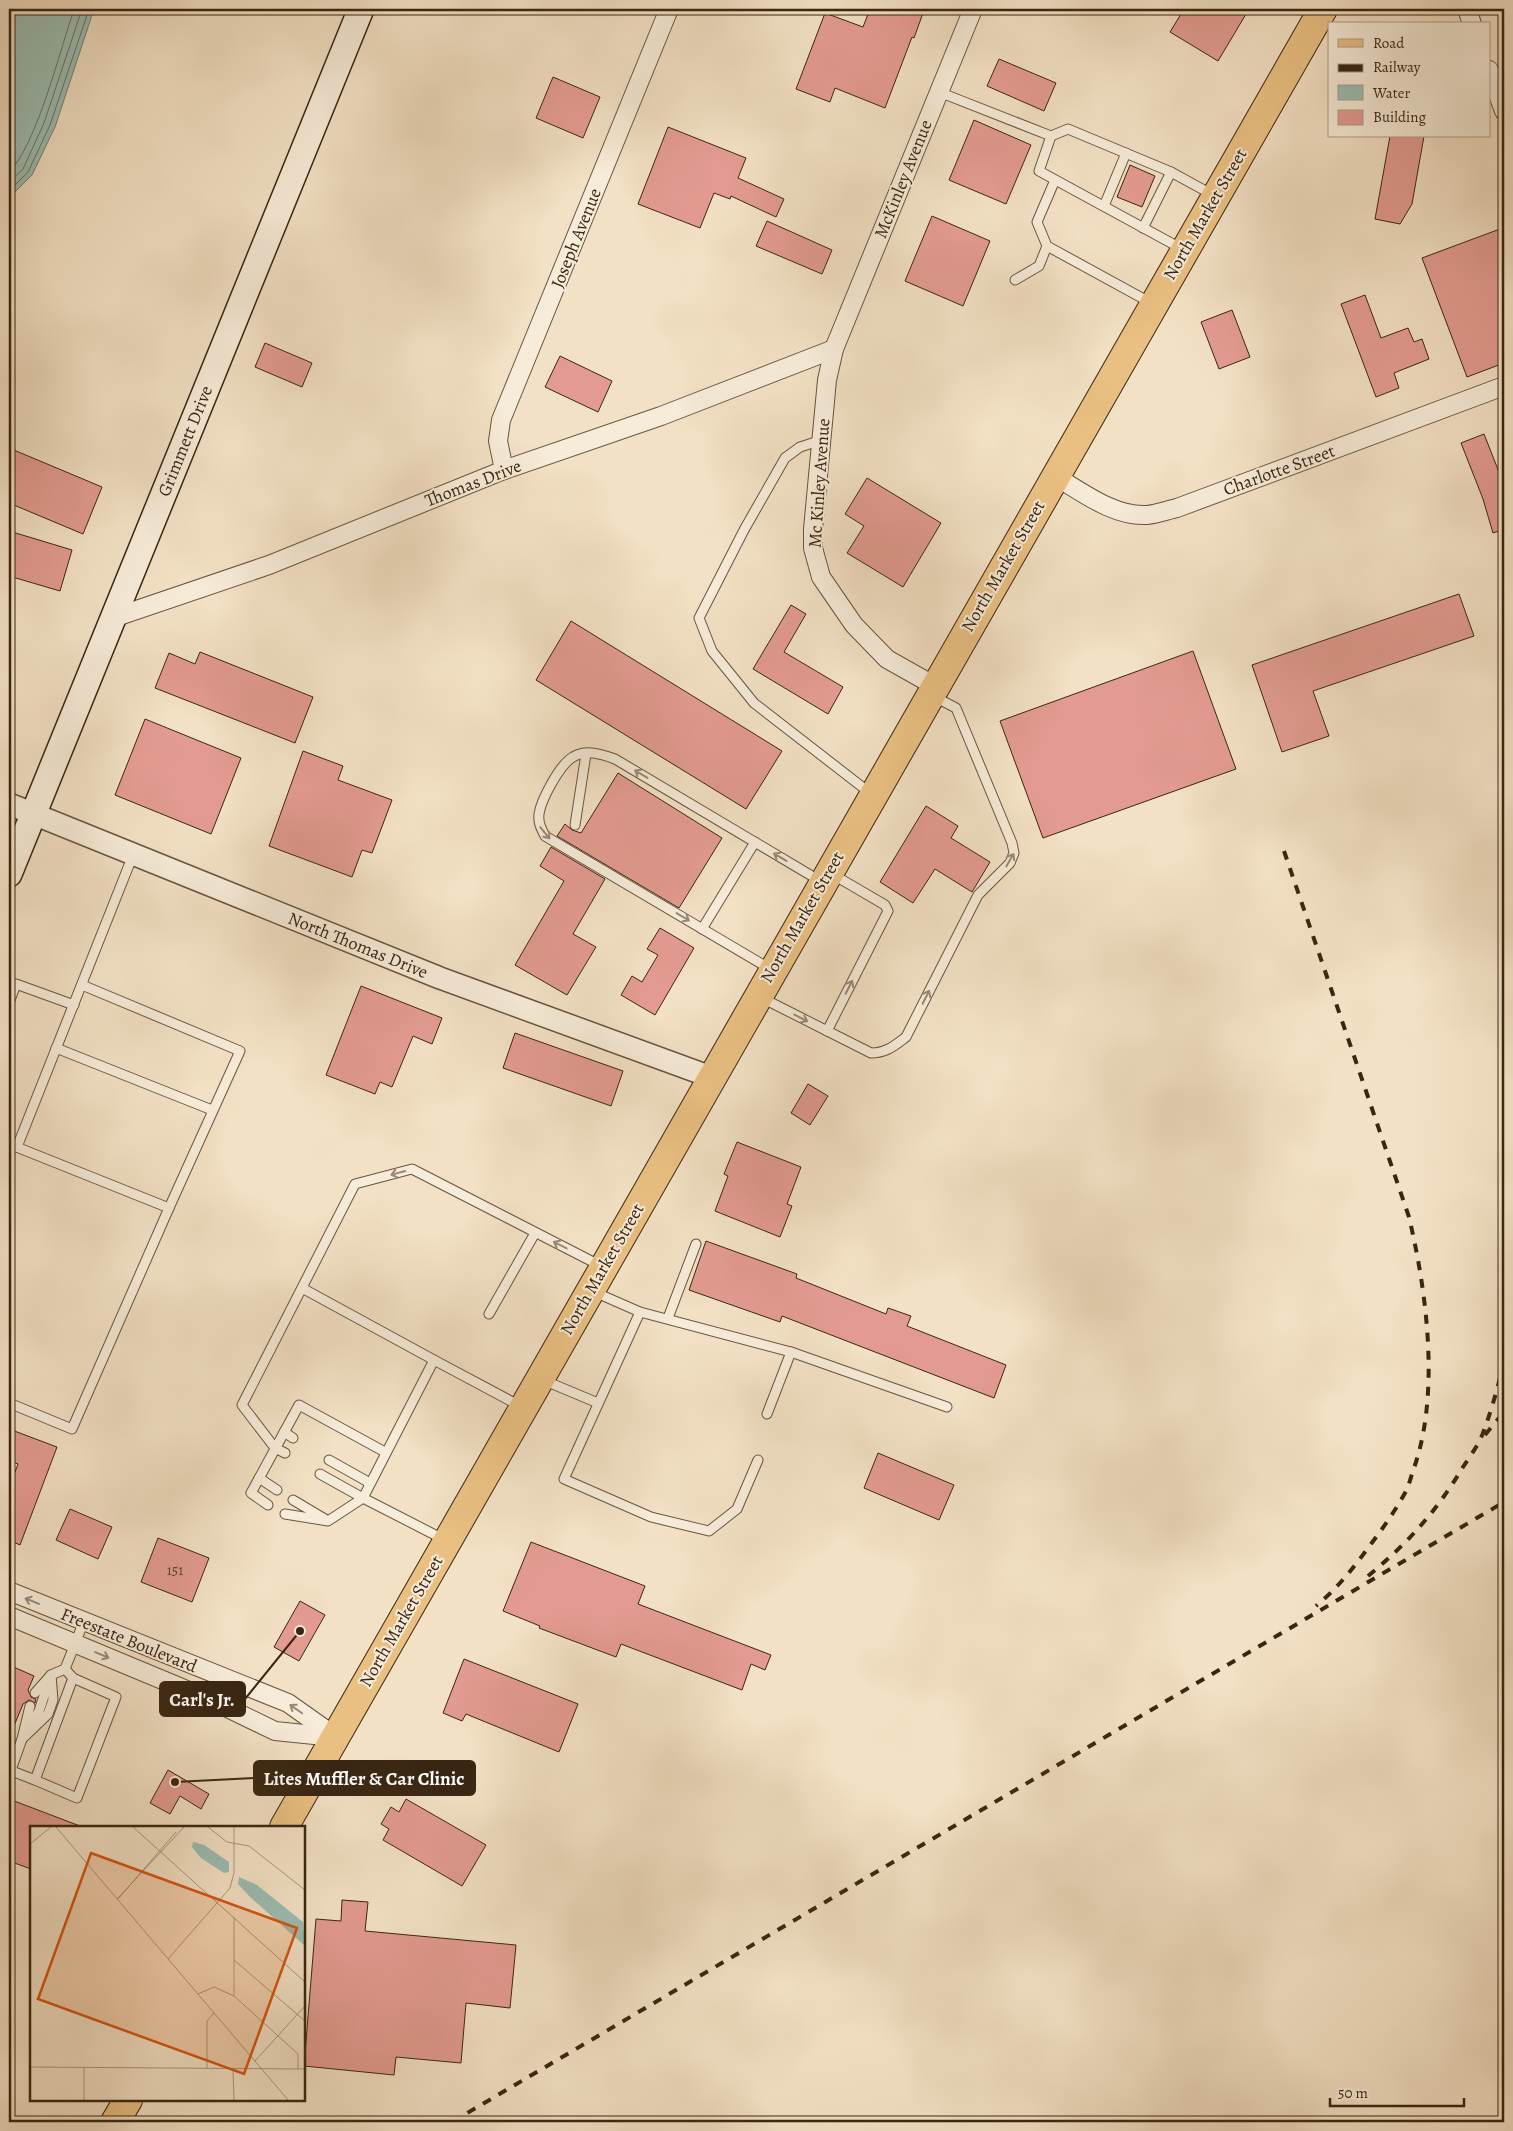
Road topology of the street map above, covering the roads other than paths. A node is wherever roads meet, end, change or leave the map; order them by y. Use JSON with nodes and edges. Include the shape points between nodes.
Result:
{"nodes":[{"id":1,"x":361,"y":9,"type":"edge"},
{"id":2,"x":669,"y":9,"type":"edge"},
{"id":3,"x":973,"y":9,"type":"edge"},
{"id":4,"x":1323,"y":9,"type":"edge"},
{"id":5,"x":1467,"y":9,"type":"edge"},
{"id":6,"x":1471,"y":22,"type":"edge"},
{"id":7,"x":1490,"y":73,"type":"edge"},
{"id":8,"x":939,"y":92,"type":"junction"},
{"id":9,"x":1504,"y":111,"type":"edge"},
{"id":10,"x":1051,"y":136,"type":"junction"},
{"id":11,"x":1126,"y":153,"type":"junction"},
{"id":12,"x":1171,"y":172,"type":"junction"},
{"id":13,"x":1056,"y":180,"type":"junction"},
{"id":14,"x":1215,"y":196,"type":"junction"},
{"id":15,"x":1104,"y":206,"type":"junction"},
{"id":16,"x":1143,"y":228,"type":"junction"},
{"id":17,"x":1047,"y":246,"type":"junction"},
{"id":18,"x":1184,"y":250,"type":"junction"},
{"id":19,"x":1015,"y":280,"type":"dead end"},
{"id":20,"x":1153,"y":304,"type":"junction"},
{"id":21,"x":834,"y":349,"type":"junction"},
{"id":22,"x":1504,"y":386,"type":"edge"},
{"id":23,"x":822,"y":440,"type":"junction"},
{"id":24,"x":504,"y":470,"type":"junction"},
{"id":25,"x":1055,"y":476,"type":"junction"},
{"id":26,"x":113,"y":618,"type":"junction"},
{"id":27,"x":932,"y":690,"type":"junction"},
{"id":28,"x":586,"y":754,"type":"junction"},
{"id":29,"x":872,"y":795,"type":"junction"},
{"id":30,"x":9,"y":804,"type":"edge"},
{"id":31,"x":33,"y":814,"type":"junction"},
{"id":32,"x":575,"y":825,"type":"dead end"},
{"id":33,"x":755,"y":842,"type":"junction"},
{"id":34,"x":133,"y":855,"type":"junction"},
{"id":35,"x":9,"y":874,"type":"edge"},
{"id":36,"x":826,"y":877,"type":"junction"},
{"id":37,"x":702,"y":929,"type":"junction"},
{"id":38,"x":772,"y":970,"type":"junction"},
{"id":39,"x":82,"y":985,"type":"junction"},
{"id":40,"x":757,"y":996,"type":"junction"},
{"id":41,"x":9,"y":1003,"type":"edge"},
{"id":42,"x":74,"y":1005,"type":"junction"},
{"id":43,"x":827,"y":1031,"type":"junction"},
{"id":44,"x":56,"y":1048,"type":"junction"},
{"id":45,"x":711,"y":1077,"type":"junction"},
{"id":46,"x":212,"y":1110,"type":"junction"},
{"id":47,"x":13,"y":1146,"type":"edge"},
{"id":48,"x":169,"y":1208,"type":"junction"},
{"id":49,"x":535,"y":1233,"type":"junction"},
{"id":50,"x":696,"y":1244,"type":"dead end"},
{"id":51,"x":596,"y":1279,"type":"junction"},
{"id":52,"x":302,"y":1288,"type":"junction"},
{"id":53,"x":640,"y":1312,"type":"junction"},
{"id":54,"x":489,"y":1314,"type":"dead end"},
{"id":55,"x":668,"y":1318,"type":"junction"},
{"id":56,"x":792,"y":1352,"type":"junction"},
{"id":57,"x":434,"y":1360,"type":"junction"},
{"id":58,"x":540,"y":1379,"type":"junction"},
{"id":59,"x":9,"y":1403,"type":"edge"},
{"id":60,"x":598,"y":1403,"type":"junction"},
{"id":61,"x":947,"y":1407,"type":"dead end"},
{"id":62,"x":523,"y":1408,"type":"junction"},
{"id":63,"x":767,"y":1414,"type":"dead end"},
{"id":64,"x":284,"y":1432,"type":"junction"},
{"id":65,"x":293,"y":1438,"type":"dead end"},
{"id":66,"x":275,"y":1448,"type":"junction"},
{"id":67,"x":385,"y":1452,"type":"junction"},
{"id":68,"x":285,"y":1453,"type":"dead end"},
{"id":69,"x":329,"y":1460,"type":"dead end"},
{"id":70,"x":758,"y":1460,"type":"dead end"},
{"id":71,"x":320,"y":1474,"type":"dead end"},
{"id":72,"x":259,"y":1478,"type":"junction"},
{"id":73,"x":370,"y":1483,"type":"junction"},
{"id":74,"x":277,"y":1490,"type":"dead end"},
{"id":75,"x":363,"y":1498,"type":"junction"},
{"id":76,"x":293,"y":1500,"type":"dead end"},
{"id":77,"x":268,"y":1505,"type":"dead end"},
{"id":78,"x":285,"y":1514,"type":"dead end"},
{"id":79,"x":328,"y":1521,"type":"junction"},
{"id":80,"x":447,"y":1541,"type":"junction"},
{"id":81,"x":9,"y":1591,"type":"edge"},
{"id":82,"x":9,"y":1616,"type":"edge"},
{"id":83,"x":84,"y":1621,"type":"junction"},
{"id":84,"x":75,"y":1643,"type":"junction"},
{"id":85,"x":65,"y":1668,"type":"junction"},
{"id":86,"x":50,"y":1675,"type":"junction"},
{"id":87,"x":73,"y":1678,"type":"junction"},
{"id":88,"x":35,"y":1693,"type":"dead end"},
{"id":89,"x":30,"y":1706,"type":"dead end"},
{"id":90,"x":336,"y":1737,"type":"junction"},
{"id":91,"x":22,"y":1739,"type":"junction"},
{"id":92,"x":10,"y":1770,"type":"edge"},
{"id":93,"x":35,"y":1780,"type":"junction"},
{"id":94,"x":285,"y":1826,"type":"edge"},
{"id":95,"x":127,"y":2101,"type":"edge"},
{"id":96,"x":115,"y":2122,"type":"edge"}],
"edges":[{"from":1,"to":26,"type":"main road","name":"Grimmett Drive"},
{"from":2,"to":24,"type":"street","name":"Joseph Avenue","via":[[501,420],[498,441]]},
{"from":3,"to":8,"type":"street","name":"McKinley Avenue"},
{"from":4,"to":14,"type":"main road","name":"North Market Street"},
{"from":5,"to":6,"type":"street"},
{"from":7,"to":9,"type":"street"},
{"from":8,"to":10,"type":"lane"},
{"from":8,"to":21,"type":"street","name":"McKinley Avenue"},
{"from":10,"to":11,"type":"lane","via":[[1068,129]]},
{"from":10,"to":13,"type":"lane","via":[[1039,171]]},
{"from":11,"to":12,"type":"lane"},
{"from":11,"to":15,"type":"lane"},
{"from":12,"to":14,"type":"lane"},
{"from":12,"to":16,"type":"lane"},
{"from":13,"to":15,"type":"lane"},
{"from":13,"to":17,"type":"lane","via":[[1037,222]]},
{"from":14,"to":18,"type":"main road","name":"North Market Street"},
{"from":15,"to":16,"type":"lane"},
{"from":16,"to":18,"type":"lane"},
{"from":17,"to":19,"type":"lane","via":[[1039,266]]},
{"from":17,"to":20,"type":"lane"},
{"from":18,"to":20,"type":"main road","name":"North Market Street"},
{"from":20,"to":25,"type":"main road","name":"North Market Street"},
{"from":21,"to":23,"type":"street","name":"Mc Kinley Avenue","via":[[827,380]]},
{"from":21,"to":24,"type":"street","name":"Thomas Drive","via":[[661,416]]},
{"from":22,"to":25,"type":"street","name":"Charlotte Street","via":[[1177,508],[1148,515],[1112,508]]},
{"from":23,"to":27,"type":"street","name":"Mc Kinley Avenue","via":[[813,548],[821,577],[840,607],[870,643]]},
{"from":23,"to":29,"type":"lane","via":[[800,447],[785,458],[699,618],[712,651],[754,704]]},
{"from":24,"to":26,"type":"street","name":"Thomas Drive","via":[[269,566]]},
{"from":25,"to":27,"type":"main road","name":"North Market Street"},
{"from":26,"to":31,"type":"main road","name":"Grimmett Drive"},
{"from":27,"to":29,"type":"main road","name":"North Market Street"},
{"from":43,"to":27,"type":"lane","one_way":true,"via":[[871,1053],[890,1050],[906,1037],[978,896],[1010,863],[1014,853],[956,708]]},
{"from":28,"to":32,"type":"lane"},
{"from":33,"to":28,"type":"lane","one_way":true,"via":[[615,758],[598,753]]},
{"from":28,"to":37,"type":"lane","one_way":true,"via":[[572,757],[556,775],[539,812],[539,825],[545,836]]},
{"from":29,"to":36,"type":"main road","name":"North Market Street"},
{"from":30,"to":31,"type":"street","name":"North Thomas Drive"},
{"from":31,"to":34,"type":"street","name":"North Thomas Drive"},
{"from":31,"to":35,"type":"main road","name":"Grimmett Drive"},
{"from":36,"to":33,"type":"lane","one_way":true},
{"from":33,"to":37,"type":"lane"},
{"from":34,"to":39,"type":"lane"},
{"from":34,"to":45,"type":"street","name":"North Thomas Drive","via":[[440,978]]},
{"from":36,"to":38,"type":"main road","name":"North Market Street"},
{"from":43,"to":36,"type":"lane","one_way":true,"via":[[888,911],[885,905]]},
{"from":37,"to":38,"type":"lane"},
{"from":38,"to":40,"type":"main road","name":"North Market Street"},
{"from":39,"to":42,"type":"lane"},
{"from":39,"to":46,"type":"lane","via":[[240,1051]]},
{"from":40,"to":43,"type":"lane","one_way":true},
{"from":40,"to":45,"type":"main road","name":"North Market Street"},
{"from":41,"to":42,"type":"lane","via":[[16,984]]},
{"from":42,"to":44,"type":"lane"},
{"from":44,"to":46,"type":"lane"},
{"from":44,"to":47,"type":"lane"},
{"from":45,"to":51,"type":"main road","name":"North Market Street"},
{"from":46,"to":48,"type":"lane"},
{"from":47,"to":48,"type":"lane"},
{"from":48,"to":59,"type":"lane","via":[[72,1429]]},
{"from":51,"to":49,"type":"lane","one_way":true},
{"from":49,"to":52,"type":"lane","one_way":true,"via":[[412,1169],[355,1184]]},
{"from":49,"to":54,"type":"lane"},
{"from":50,"to":55,"type":"lane"},
{"from":51,"to":53,"type":"lane"},
{"from":51,"to":58,"type":"main road","name":"North Market Street"},
{"from":52,"to":57,"type":"lane"},
{"from":52,"to":66,"type":"lane","via":[[242,1404]]},
{"from":53,"to":55,"type":"lane"},
{"from":53,"to":60,"type":"lane"},
{"from":55,"to":56,"type":"lane"},
{"from":56,"to":61,"type":"lane"},
{"from":56,"to":63,"type":"lane"},
{"from":57,"to":62,"type":"lane"},
{"from":57,"to":67,"type":"lane"},
{"from":58,"to":60,"type":"lane"},
{"from":58,"to":62,"type":"main road","name":"North Market Street"},
{"from":60,"to":70,"type":"lane","via":[[564,1479],[651,1517],[709,1531],[737,1510]]},
{"from":62,"to":80,"type":"main road","name":"North Market Street"},
{"from":64,"to":65,"type":"lane"},
{"from":64,"to":66,"type":"lane"},
{"from":64,"to":67,"type":"lane","via":[[299,1405]]},
{"from":66,"to":68,"type":"lane"},
{"from":66,"to":72,"type":"lane"},
{"from":67,"to":73,"type":"lane"},
{"from":69,"to":73,"type":"lane"},
{"from":71,"to":75,"type":"lane"},
{"from":72,"to":74,"type":"lane"},
{"from":72,"to":77,"type":"lane","via":[[250,1493]]},
{"from":73,"to":75,"type":"lane"},
{"from":75,"to":79,"type":"lane"},
{"from":75,"to":80,"type":"lane"},
{"from":76,"to":79,"type":"lane"},
{"from":78,"to":79,"type":"lane"},
{"from":80,"to":90,"type":"main road","name":"North Market Street"},
{"from":83,"to":81,"type":"street","name":"Freestate Boulevard","one_way":true},
{"from":82,"to":84,"type":"street","name":"Freestate Boulevard"},
{"from":83,"to":84,"type":"lane"},
{"from":90,"to":83,"type":"street","name":"Freestate Boulevard","one_way":true,"via":[[288,1703]]},
{"from":84,"to":85,"type":"lane"},
{"from":84,"to":90,"type":"street","name":"Freestate Boulevard","one_way":true,"via":[[275,1730]]},
{"from":85,"to":86,"type":"lane"},
{"from":85,"to":87,"type":"lane"},
{"from":86,"to":88,"type":"lane"},
{"from":86,"to":91,"type":"lane","via":[[39,1712]]},
{"from":87,"to":93,"type":"lane"},
{"from":87,"to":93,"type":"lane","via":[[116,1697],[77,1798]]},
{"from":89,"to":91,"type":"lane"},
{"from":90,"to":94,"type":"main road","name":"North Market Street"},
{"from":91,"to":92,"type":"lane"},
{"from":92,"to":93,"type":"lane"},
{"from":95,"to":96,"type":"main road"}]}
